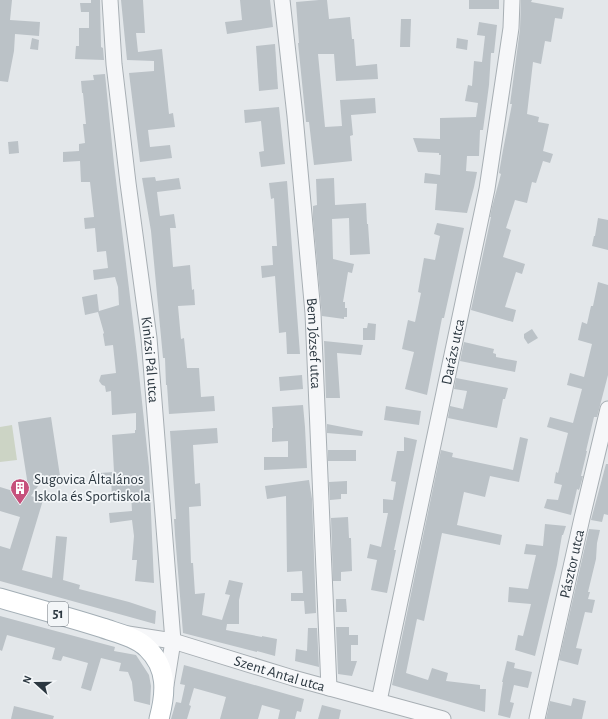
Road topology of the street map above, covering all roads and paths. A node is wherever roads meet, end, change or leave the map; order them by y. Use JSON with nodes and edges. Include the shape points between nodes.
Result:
{"nodes":[{"id":1,"x":110,"y":0,"type":"edge"},
{"id":2,"x":282,"y":0,"type":"edge"},
{"id":3,"x":512,"y":0,"type":"edge"},
{"id":4,"x":608,"y":409,"type":"edge"},
{"id":5,"x":0,"y":598,"type":"edge"},
{"id":6,"x":115,"y":632,"type":"junction"},
{"id":7,"x":173,"y":641,"type":"junction"},
{"id":8,"x":329,"y":688,"type":"junction"},
{"id":9,"x":165,"y":690,"type":"junction"},
{"id":10,"x":379,"y":702,"type":"junction"},
{"id":11,"x":159,"y":719,"type":"edge"},
{"id":12,"x":443,"y":719,"type":"edge"},
{"id":13,"x":537,"y":719,"type":"edge"}],
"edges":[{"from":1,"to":7,"type":"street","name":"Kinizsi Pál utca","via":[[114,64],[149,338]]},
{"from":2,"to":8,"type":"street","name":"Bem József utca","via":[[313,313]]},
{"from":3,"to":10,"type":"street","name":"Darázs utca","via":[[511,28],[487,189]]},
{"from":4,"to":13,"type":"street","name":"Pásztor utca"},
{"from":5,"to":6,"type":"main road","name":"Szent Antal utca","number":"51"},
{"from":6,"to":7,"type":"street","name":"Szent Antal utca"},
{"from":6,"to":9,"type":"main road","name":"Szent Antal utca","number":"51","via":[[147,647],[162,670]]},
{"from":7,"to":8,"type":"street","name":"Szent Antal utca"},
{"from":7,"to":9,"type":"street","name":"Kinizsi Pál utca"},
{"from":8,"to":10,"type":"street","name":"Szent Antal utca"},
{"from":9,"to":11,"type":"main road","name":"Kinizsi Pál utca","number":"51"},
{"from":10,"to":12,"type":"street","name":"Szent Antal utca"}]}
